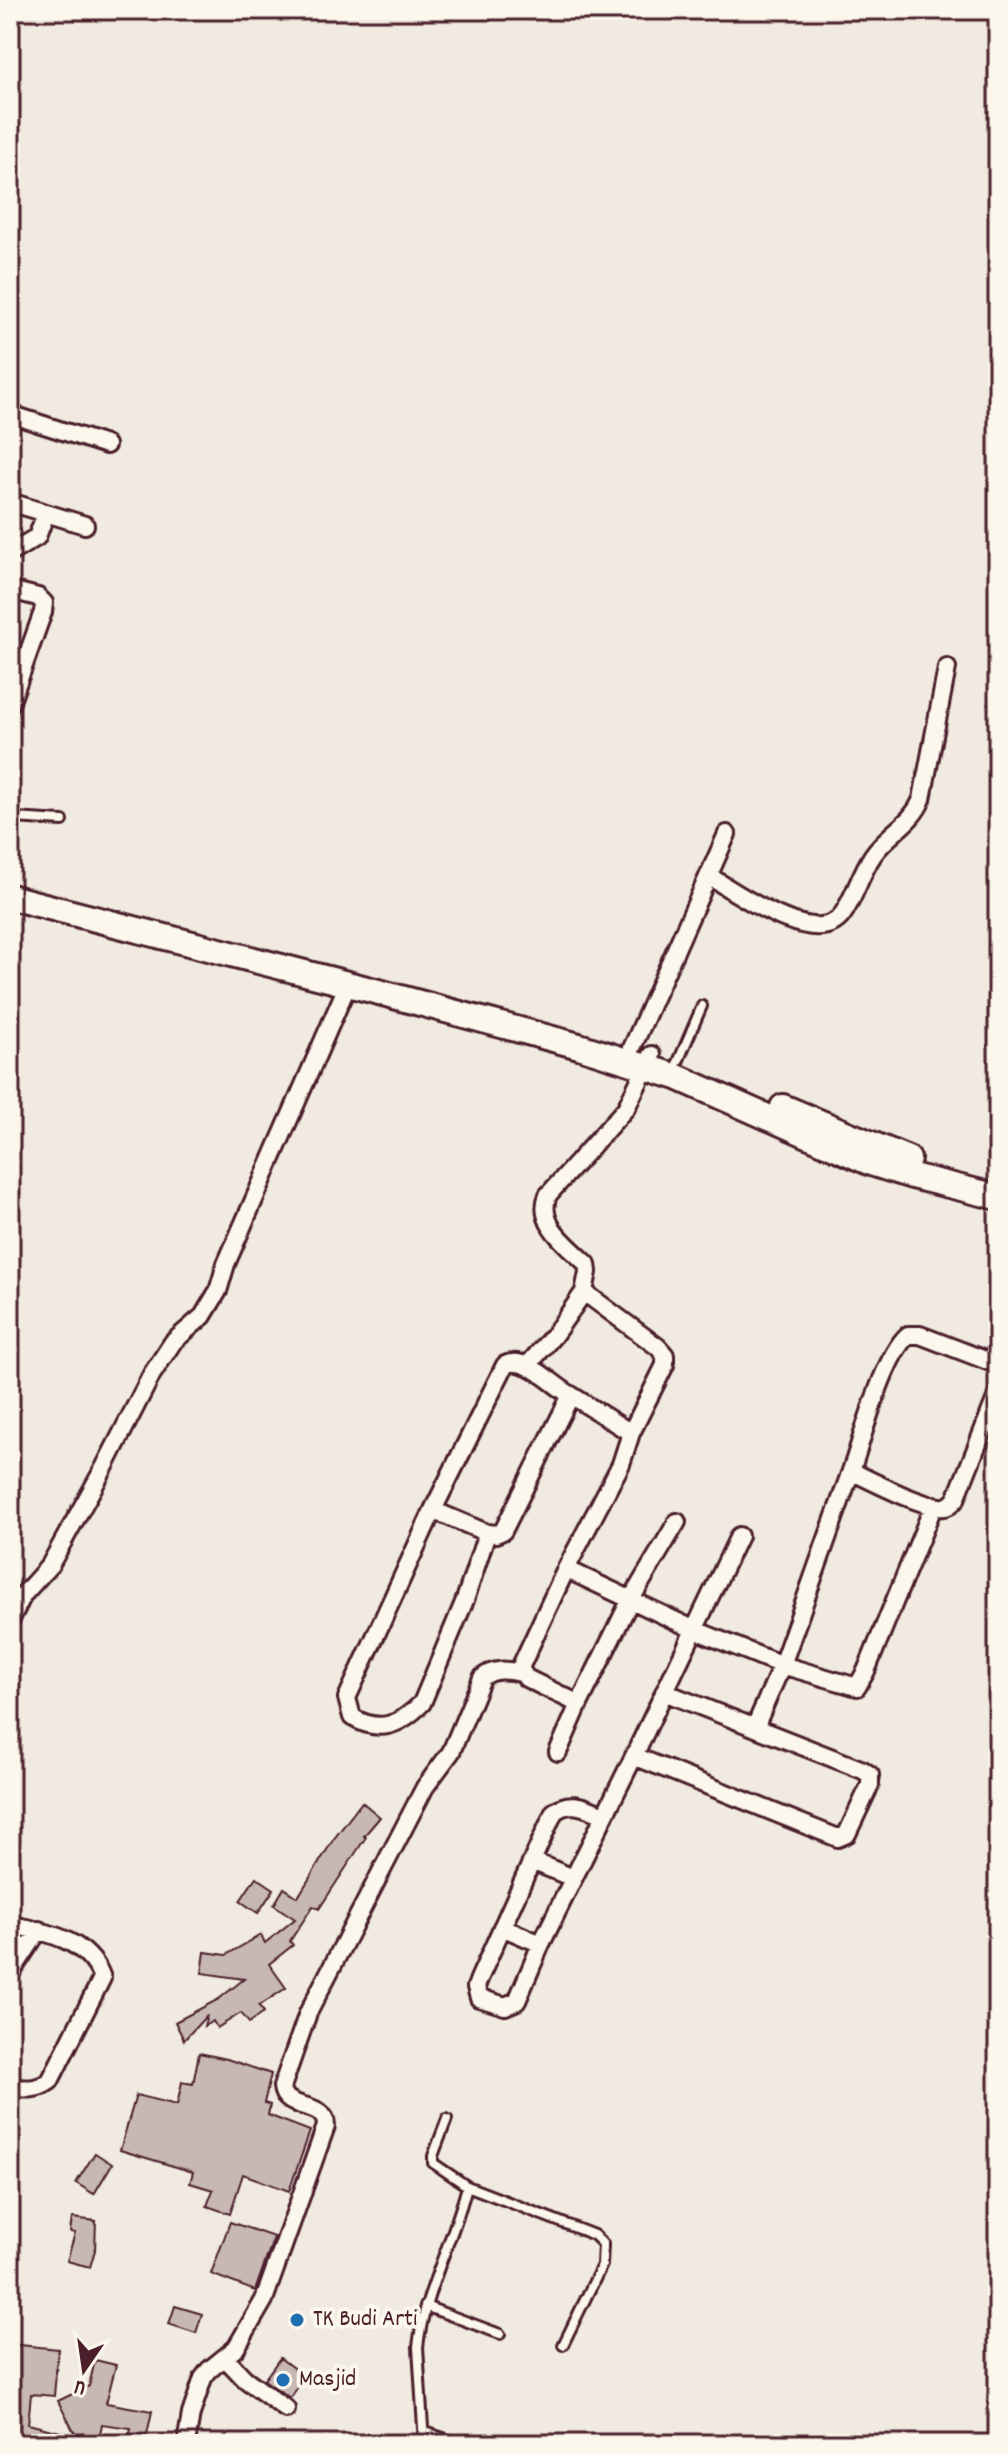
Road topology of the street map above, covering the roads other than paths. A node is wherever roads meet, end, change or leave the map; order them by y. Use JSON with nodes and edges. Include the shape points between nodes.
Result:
{"nodes":[{"id":1,"x":10,"y":350,"type":"edge"},
{"id":2,"x":10,"y":361,"type":"edge"},
{"id":3,"x":10,"y":414,"type":"edge"},
{"id":4,"x":106,"y":445,"type":"dead end"},
{"id":5,"x":10,"y":502,"type":"edge"},
{"id":6,"x":46,"y":513,"type":"junction"},
{"id":7,"x":85,"y":525,"type":"dead end"},
{"id":8,"x":10,"y":553,"type":"edge"},
{"id":9,"x":10,"y":590,"type":"edge"},
{"id":10,"x":947,"y":668,"type":"dead end"},
{"id":11,"x":10,"y":704,"type":"edge"},
{"id":12,"x":10,"y":820,"type":"edge"},
{"id":13,"x":63,"y":821,"type":"dead end"},
{"id":14,"x":727,"y":834,"type":"dead end"},
{"id":15,"x":709,"y":876,"type":"junction"},
{"id":16,"x":10,"y":881,"type":"edge"},
{"id":17,"x":10,"y":897,"type":"edge"},
{"id":18,"x":222,"y":946,"type":"junction"},
{"id":19,"x":348,"y":984,"type":"junction"},
{"id":20,"x":702,"y":1006,"type":"dead end"},
{"id":21,"x":644,"y":1057,"type":"junction"},
{"id":22,"x":678,"y":1062,"type":"junction"},
{"id":23,"x":998,"y":1182,"type":"edge"},
{"id":24,"x":998,"y":1197,"type":"edge"},
{"id":25,"x":584,"y":1292,"type":"junction"},
{"id":26,"x":998,"y":1365,"type":"edge"},
{"id":27,"x":527,"y":1366,"type":"junction"},
{"id":28,"x":998,"y":1393,"type":"edge"},
{"id":29,"x":571,"y":1395,"type":"junction"},
{"id":30,"x":631,"y":1433,"type":"junction"},
{"id":31,"x":851,"y":1471,"type":"junction"},
{"id":32,"x":934,"y":1505,"type":"junction"},
{"id":33,"x":433,"y":1510,"type":"junction"},
{"id":34,"x":677,"y":1522,"type":"dead end"},
{"id":35,"x":487,"y":1533,"type":"junction"},
{"id":36,"x":739,"y":1536,"type":"dead end"},
{"id":37,"x":566,"y":1569,"type":"junction"},
{"id":38,"x":630,"y":1601,"type":"junction"},
{"id":39,"x":10,"y":1621,"type":"edge"},
{"id":40,"x":695,"y":1630,"type":"junction"},
{"id":41,"x":782,"y":1665,"type":"junction"},
{"id":42,"x":521,"y":1673,"type":"junction"},
{"id":43,"x":664,"y":1692,"type":"junction"},
{"id":44,"x":579,"y":1704,"type":"junction"},
{"id":45,"x":755,"y":1727,"type":"junction"},
{"id":46,"x":558,"y":1752,"type":"dead end"},
{"id":47,"x":634,"y":1756,"type":"junction"},
{"id":48,"x":605,"y":1815,"type":"junction"},
{"id":49,"x":532,"y":1861,"type":"junction"},
{"id":50,"x":573,"y":1878,"type":"junction"},
{"id":51,"x":10,"y":1925,"type":"edge"},
{"id":52,"x":502,"y":1927,"type":"junction"},
{"id":53,"x":39,"y":1930,"type":"junction"},
{"id":54,"x":541,"y":1944,"type":"junction"},
{"id":55,"x":10,"y":1974,"type":"edge"},
{"id":56,"x":10,"y":2087,"type":"edge"},
{"id":57,"x":447,"y":2119,"type":"dead end"},
{"id":58,"x":467,"y":2186,"type":"junction"},
{"id":59,"x":425,"y":2306,"type":"junction"},
{"id":60,"x":500,"y":2334,"type":"dead end"},
{"id":61,"x":563,"y":2345,"type":"dead end"},
{"id":62,"x":225,"y":2358,"type":"junction"},
{"id":63,"x":286,"y":2409,"type":"dead end"},
{"id":64,"x":425,"y":2432,"type":"junction"},
{"id":65,"x":186,"y":2444,"type":"edge"},
{"id":66,"x":424,"y":2444,"type":"edge"},
{"id":67,"x":461,"y":2444,"type":"edge"}],
"edges":[{"from":1,"to":2,"type":"street"},
{"from":3,"to":4,"type":"street"},
{"from":5,"to":6,"type":"street"},
{"from":6,"to":7,"type":"street"},
{"from":6,"to":8,"type":"street","via":[[37,537]]},
{"from":9,"to":11,"type":"street","via":[[44,603]]},
{"from":10,"to":15,"type":"street","via":[[922,799],[876,851],[832,926],[807,927]]},
{"from":12,"to":13,"type":"lane"},
{"from":14,"to":15,"type":"street"},
{"from":15,"to":21,"type":"street"},
{"from":16,"to":18,"type":"street"},
{"from":17,"to":18,"type":"street"},
{"from":18,"to":19,"type":"street"},
{"from":18,"to":21,"type":"street"},
{"from":19,"to":21,"type":"street","via":[[579,1046]]},
{"from":19,"to":39,"type":"street","via":[[218,1291],[152,1374],[50,1565],[23,1595]]},
{"from":20,"to":22,"type":"lane"},
{"from":21,"to":22,"type":"street"},
{"from":21,"to":24,"type":"street","via":[[677,1077],[871,1163]]},
{"from":21,"to":25,"type":"street","via":[[626,1108],[544,1205],[552,1229],[587,1264]]},
{"from":22,"to":23,"type":"street","via":[[913,1161]]},
{"from":25,"to":27,"type":"street"},
{"from":25,"to":30,"type":"street","via":[[665,1355]]},
{"from":26,"to":31,"type":"street","via":[[908,1335],[889,1364]]},
{"from":27,"to":29,"type":"street"},
{"from":27,"to":33,"type":"street","via":[[505,1365]]},
{"from":28,"to":32,"type":"street","via":[[956,1499],[942,1508]]},
{"from":29,"to":30,"type":"street"},
{"from":29,"to":35,"type":"street","via":[[503,1531]]},
{"from":30,"to":37,"type":"street","via":[[621,1464]]},
{"from":31,"to":32,"type":"street"},
{"from":31,"to":41,"type":"street"},
{"from":32,"to":41,"type":"street","via":[[857,1687]]},
{"from":33,"to":35,"type":"street"},
{"from":33,"to":35,"type":"street","via":[[347,1698],[352,1717],[368,1727],[410,1715],[422,1703]]},
{"from":34,"to":38,"type":"street"},
{"from":36,"to":40,"type":"street"},
{"from":37,"to":38,"type":"street"},
{"from":37,"to":42,"type":"street"},
{"from":38,"to":40,"type":"street"},
{"from":38,"to":44,"type":"street"},
{"from":40,"to":41,"type":"street"},
{"from":40,"to":43,"type":"street"},
{"from":41,"to":45,"type":"street"},
{"from":42,"to":44,"type":"street"},
{"from":42,"to":62,"type":"street","via":[[492,1671],[482,1678],[451,1752],[425,1787],[301,2030],[283,2095],[322,2113],[326,2126],[264,2300]]},
{"from":43,"to":45,"type":"street"},
{"from":43,"to":47,"type":"street"},
{"from":44,"to":46,"type":"street"},
{"from":45,"to":47,"type":"street","via":[[870,1775],[844,1837]]},
{"from":47,"to":48,"type":"street"},
{"from":48,"to":49,"type":"street","via":[[573,1804],[562,1806],[554,1812]]},
{"from":48,"to":50,"type":"street"},
{"from":49,"to":50,"type":"street"},
{"from":49,"to":52,"type":"street"},
{"from":50,"to":54,"type":"street"},
{"from":51,"to":53,"type":"street"},
{"from":52,"to":54,"type":"street"},
{"from":52,"to":54,"type":"street","via":[[477,1984],[483,2000],[505,2006],[517,2001]]},
{"from":53,"to":55,"type":"street"},
{"from":53,"to":56,"type":"street","via":[[78,1947],[102,1978],[50,2081],[40,2088]]},
{"from":57,"to":58,"type":"lane","via":[[433,2163]]},
{"from":58,"to":59,"type":"lane"},
{"from":58,"to":61,"type":"lane","via":[[594,2235],[603,2244],[602,2265]]},
{"from":59,"to":60,"type":"lane"},
{"from":59,"to":64,"type":"lane","via":[[418,2347]]},
{"from":62,"to":63,"type":"street"},
{"from":62,"to":65,"type":"street","via":[[203,2378]]},
{"from":64,"to":66,"type":"lane"},
{"from":64,"to":67,"type":"lane"}]}
